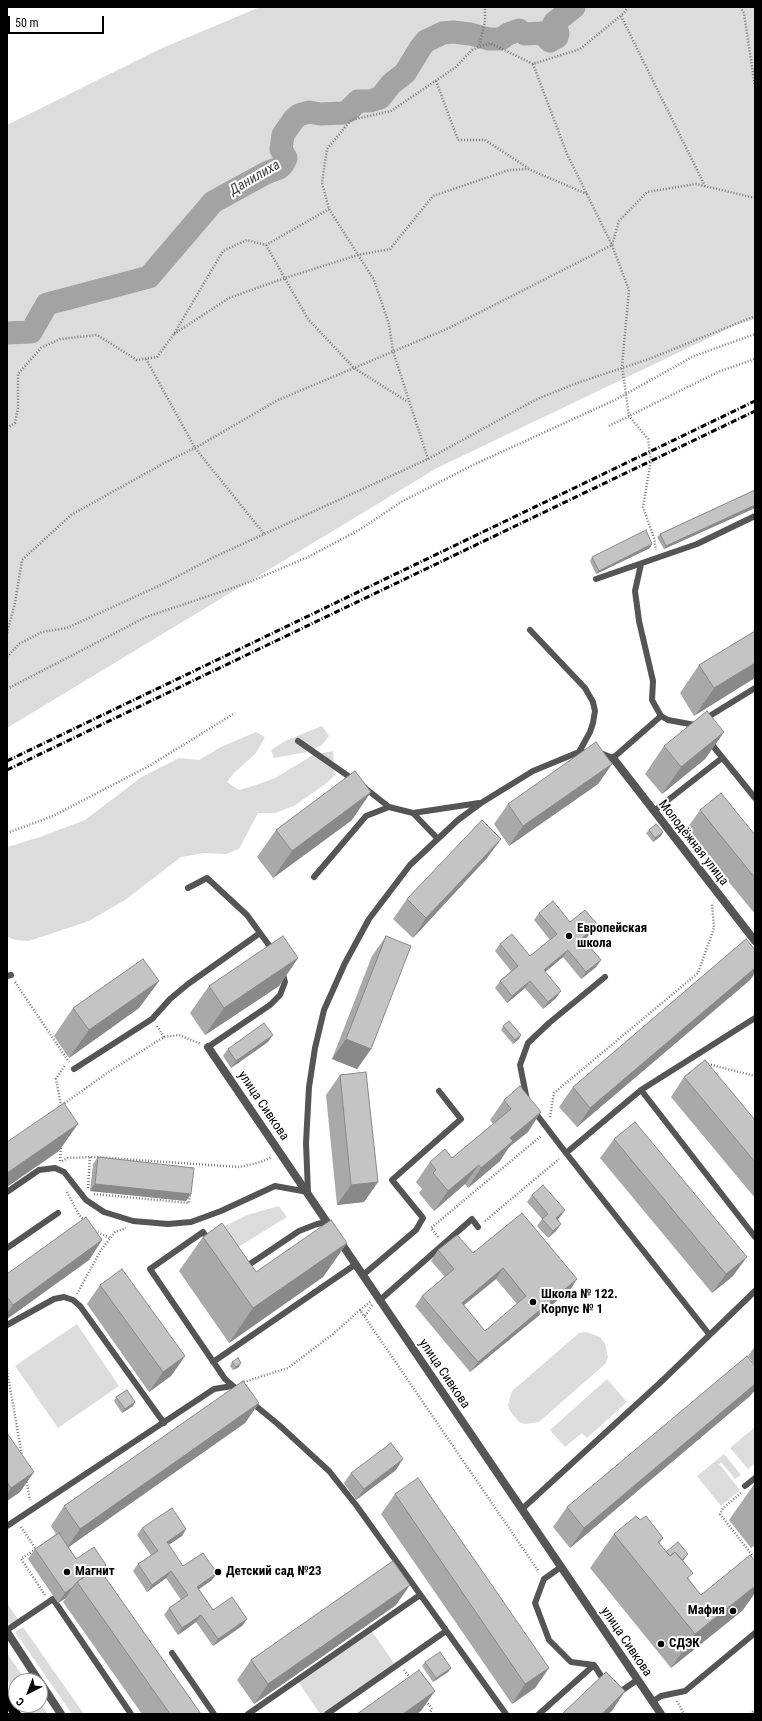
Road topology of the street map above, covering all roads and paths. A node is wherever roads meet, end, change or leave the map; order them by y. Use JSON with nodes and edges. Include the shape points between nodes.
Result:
{"nodes":[{"id":1,"x":485,"y":7,"type":"edge"},
{"id":2,"x":628,"y":7,"type":"edge"},
{"id":3,"x":740,"y":7,"type":"edge"},
{"id":4,"x":621,"y":16,"type":"junction"},
{"id":5,"x":472,"y":50,"type":"junction"},
{"id":6,"x":533,"y":64,"type":"junction"},
{"id":7,"x":436,"y":81,"type":"junction"},
{"id":8,"x":755,"y":87,"type":"edge"},
{"id":9,"x":528,"y":169,"type":"junction"},
{"id":10,"x":706,"y":187,"type":"junction"},
{"id":11,"x":587,"y":194,"type":"junction"},
{"id":12,"x":755,"y":198,"type":"edge"},
{"id":13,"x":329,"y":209,"type":"junction"},
{"id":14,"x":266,"y":245,"type":"junction"},
{"id":15,"x":612,"y":245,"type":"junction"},
{"id":16,"x":358,"y":255,"type":"junction"},
{"id":17,"x":285,"y":278,"type":"junction"},
{"id":18,"x":755,"y":316,"type":"edge"},
{"id":19,"x":174,"y":334,"type":"junction"},
{"id":20,"x":755,"y":334,"type":"edge"},
{"id":21,"x":393,"y":352,"type":"junction"},
{"id":22,"x":146,"y":359,"type":"junction"},
{"id":23,"x":755,"y":359,"type":"edge"},
{"id":24,"x":622,"y":366,"type":"junction"},
{"id":25,"x":354,"y":368,"type":"junction"},
{"id":26,"x":627,"y":393,"type":"junction"},
{"id":27,"x":409,"y":403,"type":"junction"},
{"id":28,"x":629,"y":416,"type":"junction"},
{"id":29,"x":609,"y":426,"type":"dead end"},
{"id":30,"x":7,"y":428,"type":"edge"},
{"id":31,"x":195,"y":448,"type":"junction"},
{"id":32,"x":428,"y":459,"type":"junction"},
{"id":33,"x":755,"y":516,"type":"edge"},
{"id":34,"x":265,"y":535,"type":"junction"},
{"id":35,"x":657,"y":559,"type":"junction"},
{"id":36,"x":640,"y":564,"type":"junction"},
{"id":37,"x":596,"y":579,"type":"dead end"},
{"id":38,"x":530,"y":630,"type":"dead end"},
{"id":39,"x":7,"y":634,"type":"edge"},
{"id":40,"x":7,"y":657,"type":"edge"},
{"id":41,"x":755,"y":688,"type":"edge"},
{"id":42,"x":7,"y":689,"type":"edge"},
{"id":43,"x":235,"y":713,"type":"dead end"},
{"id":44,"x":661,"y":716,"type":"junction"},
{"id":45,"x":695,"y":725,"type":"junction"},
{"id":46,"x":700,"y":730,"type":"edge"},
{"id":47,"x":704,"y":736,"type":"edge"},
{"id":48,"x":298,"y":741,"type":"dead end"},
{"id":49,"x":579,"y":752,"type":"junction"},
{"id":50,"x":613,"y":758,"type":"junction"},
{"id":51,"x":722,"y":758,"type":"junction"},
{"id":52,"x":755,"y":798,"type":"edge"},
{"id":53,"x":481,"y":802,"type":"junction"},
{"id":54,"x":389,"y":807,"type":"junction"},
{"id":55,"x":654,"y":811,"type":"junction"},
{"id":56,"x":413,"y":813,"type":"junction"},
{"id":57,"x":7,"y":833,"type":"edge"},
{"id":58,"x":437,"y":838,"type":"junction"},
{"id":59,"x":314,"y":876,"type":"dead end"},
{"id":60,"x":711,"y":885,"type":"junction"},
{"id":61,"x":188,"y":888,"type":"dead end"},
{"id":62,"x":260,"y":933,"type":"junction"},
{"id":63,"x":755,"y":941,"type":"edge"},
{"id":64,"x":9,"y":975,"type":"edge"},
{"id":65,"x":605,"y":977,"type":"dead end"},
{"id":66,"x":755,"y":1018,"type":"edge"},
{"id":67,"x":208,"y":1047,"type":"junction"},
{"id":68,"x":690,"y":1060,"type":"junction"},
{"id":69,"x":68,"y":1061,"type":"junction"},
{"id":70,"x":74,"y":1069,"type":"joint"},
{"id":71,"x":755,"y":1076,"type":"edge"},
{"id":72,"x":641,"y":1090,"type":"junction"},
{"id":73,"x":439,"y":1091,"type":"dead end"},
{"id":74,"x":61,"y":1106,"type":"junction"},
{"id":75,"x":61,"y":1114,"type":"edge"},
{"id":76,"x":547,"y":1130,"type":"junction"},
{"id":77,"x":61,"y":1137,"type":"edge"},
{"id":78,"x":566,"y":1153,"type":"junction"},
{"id":79,"x":90,"y":1157,"type":"junction"},
{"id":80,"x":266,"y":1160,"type":"dead end"},
{"id":81,"x":60,"y":1161,"type":"junction"},
{"id":82,"x":39,"y":1170,"type":"junction"},
{"id":83,"x":66,"y":1175,"type":"junction"},
{"id":84,"x":191,"y":1188,"type":"edge"},
{"id":85,"x":7,"y":1192,"type":"edge"},
{"id":86,"x":308,"y":1192,"type":"junction"},
{"id":87,"x":58,"y":1213,"type":"dead end"},
{"id":88,"x":144,"y":1222,"type":"junction"},
{"id":89,"x":327,"y":1222,"type":"junction"},
{"id":90,"x":88,"y":1224,"type":"edge"},
{"id":91,"x":478,"y":1227,"type":"joint"},
{"id":92,"x":92,"y":1228,"type":"edge"},
{"id":93,"x":755,"y":1237,"type":"edge"},
{"id":94,"x":110,"y":1238,"type":"junction"},
{"id":95,"x":212,"y":1244,"type":"edge"},
{"id":96,"x":442,"y":1244,"type":"junction"},
{"id":97,"x":7,"y":1248,"type":"edge"},
{"id":98,"x":356,"y":1264,"type":"junction"},
{"id":99,"x":240,"y":1270,"type":"edge"},
{"id":100,"x":363,"y":1275,"type":"junction"},
{"id":101,"x":755,"y":1291,"type":"edge"},
{"id":102,"x":73,"y":1300,"type":"junction"},
{"id":103,"x":380,"y":1300,"type":"junction"},
{"id":104,"x":7,"y":1325,"type":"edge"},
{"id":105,"x":710,"y":1334,"type":"junction"},
{"id":106,"x":213,"y":1362,"type":"junction"},
{"id":107,"x":7,"y":1370,"type":"edge"},
{"id":108,"x":232,"y":1386,"type":"junction"},
{"id":109,"x":164,"y":1423,"type":"junction"},
{"id":110,"x":24,"y":1463,"type":"edge"},
{"id":111,"x":25,"y":1471,"type":"edge"},
{"id":112,"x":755,"y":1478,"type":"edge"},
{"id":113,"x":745,"y":1486,"type":"joint"},
{"id":114,"x":522,"y":1509,"type":"junction"},
{"id":115,"x":32,"y":1510,"type":"junction"},
{"id":116,"x":17,"y":1520,"type":"junction"},
{"id":117,"x":7,"y":1526,"type":"edge"},
{"id":118,"x":755,"y":1556,"type":"edge"},
{"id":119,"x":560,"y":1566,"type":"junction"},
{"id":120,"x":544,"y":1579,"type":"junction"},
{"id":121,"x":420,"y":1595,"type":"junction"},
{"id":122,"x":50,"y":1601,"type":"junction"},
{"id":123,"x":7,"y":1631,"type":"edge"},
{"id":124,"x":446,"y":1631,"type":"junction"},
{"id":125,"x":755,"y":1633,"type":"edge"},
{"id":126,"x":172,"y":1653,"type":"dead end"},
{"id":127,"x":400,"y":1663,"type":"junction"},
{"id":128,"x":594,"y":1665,"type":"junction"},
{"id":129,"x":34,"y":1673,"type":"edge"},
{"id":130,"x":637,"y":1680,"type":"junction"},
{"id":131,"x":412,"y":1681,"type":"edge"},
{"id":132,"x":673,"y":1693,"type":"junction"},
{"id":133,"x":48,"y":1695,"type":"edge"},
{"id":134,"x":424,"y":1698,"type":"edge"},
{"id":135,"x":7,"y":1700,"type":"edge"},
{"id":136,"x":652,"y":1702,"type":"junction"},
{"id":137,"x":755,"y":1710,"type":"edge"},
{"id":138,"x":16,"y":1714,"type":"edge"},
{"id":139,"x":60,"y":1714,"type":"edge"},
{"id":140,"x":131,"y":1714,"type":"edge"},
{"id":141,"x":214,"y":1714,"type":"edge"},
{"id":142,"x":248,"y":1714,"type":"edge"},
{"id":143,"x":327,"y":1714,"type":"edge"},
{"id":144,"x":429,"y":1714,"type":"edge"},
{"id":145,"x":506,"y":1714,"type":"edge"},
{"id":146,"x":539,"y":1714,"type":"edge"},
{"id":147,"x":661,"y":1714,"type":"edge"},
{"id":148,"x":684,"y":1714,"type":"edge"},
{"id":149,"x":750,"y":1714,"type":"edge"}],
"edges":[{"from":1,"to":5,"type":"path","via":[[479,46]]},
{"from":2,"to":4,"type":"path"},
{"from":3,"to":8,"type":"path","via":[[744,13]]},
{"from":4,"to":6,"type":"path","via":[[580,49]]},
{"from":4,"to":10,"type":"path"},
{"from":5,"to":6,"type":"path","via":[[490,43]]},
{"from":5,"to":7,"type":"path","via":[[456,67]]},
{"from":6,"to":11,"type":"path","via":[[568,154]]},
{"from":7,"to":9,"type":"path","via":[[458,140],[485,140]]},
{"from":7,"to":13,"type":"path","via":[[391,111],[351,120],[327,149],[322,183]]},
{"from":9,"to":11,"type":"path"},
{"from":9,"to":16,"type":"path","via":[[509,170],[433,196],[390,249]]},
{"from":10,"to":12,"type":"path"},
{"from":10,"to":15,"type":"path","via":[[696,184],[647,192],[619,221]]},
{"from":11,"to":15,"type":"path"},
{"from":13,"to":14,"type":"path"},
{"from":13,"to":16,"type":"path"},
{"from":14,"to":17,"type":"path"},
{"from":14,"to":19,"type":"path","via":[[247,240],[223,251]]},
{"from":15,"to":21,"type":"path","via":[[449,328]]},
{"from":15,"to":24,"type":"path","via":[[629,290]]},
{"from":16,"to":17,"type":"path"},
{"from":16,"to":21,"type":"path","via":[[374,280],[389,324]]},
{"from":17,"to":19,"type":"path","via":[[229,298]]},
{"from":17,"to":25,"type":"path","via":[[308,319]]},
{"from":18,"to":24,"type":"path","via":[[649,358]]},
{"from":19,"to":22,"type":"path","via":[[157,357]]},
{"from":20,"to":26,"type":"path","via":[[694,356]]},
{"from":21,"to":25,"type":"path"},
{"from":21,"to":27,"type":"path"},
{"from":22,"to":30,"type":"path","via":[[137,360],[97,335],[60,340],[41,348],[18,374],[18,408],[15,423]]},
{"from":22,"to":31,"type":"path"},
{"from":23,"to":28,"type":"path","via":[[718,372]]},
{"from":24,"to":26,"type":"path"},
{"from":24,"to":32,"type":"path","via":[[537,399]]},
{"from":25,"to":27,"type":"path"},
{"from":25,"to":31,"type":"path","via":[[278,400]]},
{"from":26,"to":28,"type":"path"},
{"from":26,"to":42,"type":"path","via":[[408,498],[359,530],[308,558],[246,583],[146,617]]},
{"from":27,"to":32,"type":"path"},
{"from":28,"to":29,"type":"path"},
{"from":28,"to":35,"type":"path","via":[[648,439],[652,460],[642,507],[654,538]]},
{"from":31,"to":34,"type":"path"},
{"from":31,"to":39,"type":"path","via":[[71,515],[22,560]]},
{"from":32,"to":34,"type":"path"},
{"from":33,"to":35,"type":"lane","via":[[697,544]]},
{"from":34,"to":40,"type":"path","via":[[67,628],[42,632],[19,644]]},
{"from":35,"to":36,"type":"lane"},
{"from":36,"to":37,"type":"lane"},
{"from":36,"to":44,"type":"lane","via":[[635,591],[639,621],[653,681],[652,700]]},
{"from":38,"to":49,"type":"lane","via":[[585,688],[593,702],[593,723]]},
{"from":41,"to":45,"type":"lane"},
{"from":43,"to":57,"type":"path","via":[[149,766],[53,816]]},
{"from":44,"to":45,"type":"lane","via":[[668,720]]},
{"from":44,"to":50,"type":"lane"},
{"from":45,"to":46,"type":"lane"},
{"from":47,"to":51,"type":"lane"},
{"from":48,"to":54,"type":"lane"},
{"from":49,"to":50,"type":"lane","via":[[597,753]]},
{"from":49,"to":53,"type":"lane","via":[[533,771]]},
{"from":50,"to":55,"type":"street","name":"Молодёжная улица"},
{"from":51,"to":52,"type":"lane"},
{"from":51,"to":55,"type":"lane"},
{"from":53,"to":56,"type":"lane"},
{"from":53,"to":58,"type":"lane"},
{"from":54,"to":56,"type":"lane"},
{"from":54,"to":59,"type":"lane","via":[[366,816]]},
{"from":55,"to":60,"type":"street","name":"Молодёжная улица"},
{"from":56,"to":58,"type":"lane"},
{"from":58,"to":86,"type":"lane","via":[[410,865],[368,919],[344,963],[324,1010],[309,1087],[306,1143]]},
{"from":60,"to":63,"type":"street","name":"Молодёжная улица"},
{"from":60,"to":76,"type":"path","via":[[714,928],[698,973],[554,1093]]},
{"from":61,"to":62,"type":"lane","via":[[206,878],[247,915]]},
{"from":62,"to":67,"type":"lane","via":[[279,963],[285,982],[280,995],[270,1005]]},
{"from":62,"to":70,"type":"lane","via":[[188,984],[152,1019]]},
{"from":64,"to":69,"type":"path"},
{"from":65,"to":76,"type":"lane","via":[[528,1043],[520,1065],[526,1099]]},
{"from":66,"to":68,"type":"lane"},
{"from":67,"to":74,"type":"path","via":[[179,1035],[164,1037]]},
{"from":67,"to":86,"type":"street","name":"улица Сивкова"},
{"from":68,"to":71,"type":"path"},
{"from":68,"to":72,"type":"lane"},
{"from":69,"to":70,"type":"path"},
{"from":69,"to":74,"type":"path","via":[[56,1079]]},
{"from":72,"to":78,"type":"lane"},
{"from":72,"to":93,"type":"lane"},
{"from":73,"to":100,"type":"lane","via":[[461,1118],[392,1180],[423,1218],[416,1230]]},
{"from":74,"to":75,"type":"path"},
{"from":76,"to":78,"type":"lane"},
{"from":76,"to":96,"type":"path","via":[[431,1228]]},
{"from":77,"to":81,"type":"path"},
{"from":78,"to":91,"type":"path"},
{"from":78,"to":105,"type":"lane"},
{"from":79,"to":80,"type":"path","via":[[239,1167]]},
{"from":79,"to":81,"type":"path"},
{"from":79,"to":84,"type":"path","via":[[88,1193],[189,1203]]},
{"from":81,"to":82,"type":"path"},
{"from":82,"to":83,"type":"lane","via":[[55,1168]]},
{"from":82,"to":85,"type":"lane"},
{"from":83,"to":88,"type":"lane","via":[[96,1208],[112,1215]]},
{"from":83,"to":90,"type":"path","via":[[64,1187],[79,1215]]},
{"from":86,"to":88,"type":"lane","via":[[275,1186],[191,1222]]},
{"from":86,"to":89,"type":"street","name":"улица Сивкова"},
{"from":87,"to":97,"type":"lane"},
{"from":88,"to":94,"type":"path","via":[[115,1232]]},
{"from":89,"to":98,"type":"street","name":"улица Сивкова"},
{"from":89,"to":99,"type":"lane","via":[[299,1231]]},
{"from":91,"to":96,"type":"lane","via":[[472,1219]]},
{"from":92,"to":94,"type":"path"},
{"from":94,"to":102,"type":"path"},
{"from":95,"to":106,"type":"lane","via":[[203,1232],[150,1269]]},
{"from":96,"to":103,"type":"lane"},
{"from":98,"to":100,"type":"street","name":"улица Сивкова"},
{"from":98,"to":106,"type":"lane"},
{"from":100,"to":103,"type":"street","name":"улица Сивкова"},
{"from":101,"to":105,"type":"lane"},
{"from":102,"to":104,"type":"lane","via":[[64,1297],[54,1299]]},
{"from":102,"to":109,"type":"lane","via":[[80,1306]]},
{"from":103,"to":114,"type":"street","name":"улица Сивкова"},
{"from":105,"to":114,"type":"lane"},
{"from":106,"to":108,"type":"lane"},
{"from":107,"to":110,"type":"path"},
{"from":108,"to":109,"type":"lane","via":[[214,1389]]},
{"from":108,"to":120,"type":"path","via":[[288,1368],[360,1310]]},
{"from":108,"to":121,"type":"lane","via":[[329,1472],[356,1505]]},
{"from":109,"to":115,"type":"lane"},
{"from":111,"to":115,"type":"path"},
{"from":112,"to":113,"type":"lane"},
{"from":113,"to":118,"type":"path","via":[[742,1493],[722,1508],[720,1514]]},
{"from":114,"to":119,"type":"street","name":"улица Сивкова"},
{"from":115,"to":116,"type":"lane"},
{"from":116,"to":117,"type":"lane"},
{"from":116,"to":122,"type":"path","via":[[36,1549],[21,1559]]},
{"from":119,"to":120,"type":"lane"},
{"from":119,"to":130,"type":"street","name":"улица Сивкова"},
{"from":120,"to":128,"type":"lane","via":[[535,1603],[549,1640],[570,1662]]},
{"from":121,"to":124,"type":"lane"},
{"from":121,"to":142,"type":"lane"},
{"from":122,"to":123,"type":"lane"},
{"from":122,"to":140,"type":"lane","via":[[54,1599]]},
{"from":123,"to":129,"type":"street"},
{"from":124,"to":127,"type":"lane"},
{"from":124,"to":145,"type":"lane"},
{"from":125,"to":132,"type":"lane","via":[[685,1691]]},
{"from":126,"to":141,"type":"lane"},
{"from":127,"to":131,"type":"path"},
{"from":127,"to":143,"type":"lane"},
{"from":128,"to":130,"type":"lane","via":[[615,1695]]},
{"from":128,"to":146,"type":"lane"},
{"from":130,"to":136,"type":"street","name":"улица Сивкова"},
{"from":132,"to":136,"type":"lane"},
{"from":132,"to":148,"type":"path"},
{"from":133,"to":139,"type":"street"},
{"from":134,"to":144,"type":"path","via":[[432,1709]]},
{"from":135,"to":138,"type":"main road"},
{"from":136,"to":147,"type":"street","name":"улица Сивкова"},
{"from":137,"to":149,"type":"path"}]}
